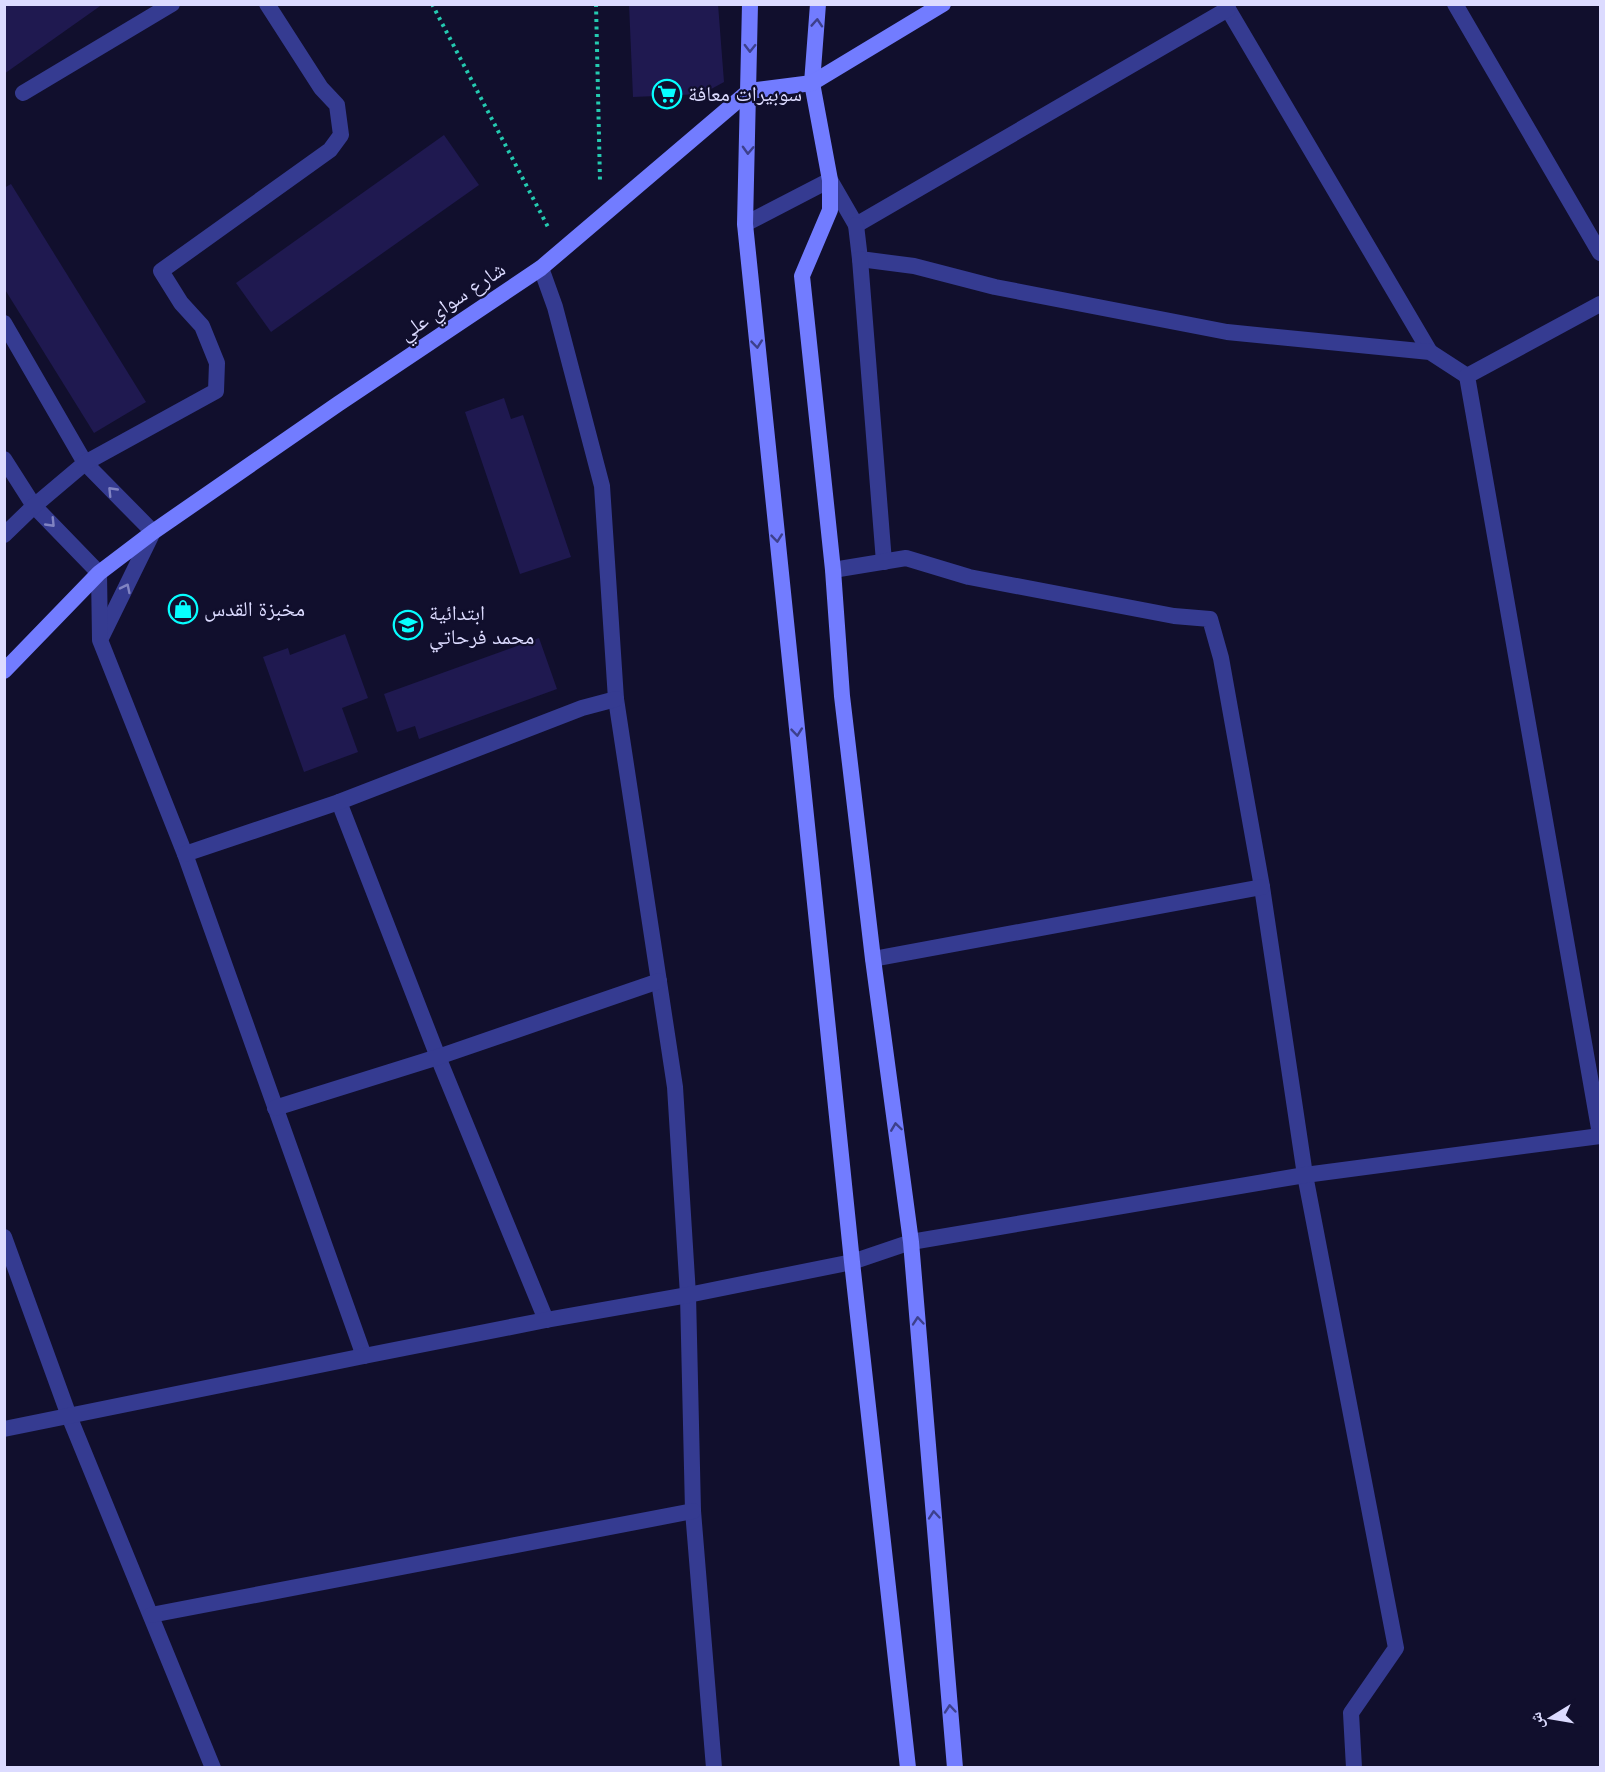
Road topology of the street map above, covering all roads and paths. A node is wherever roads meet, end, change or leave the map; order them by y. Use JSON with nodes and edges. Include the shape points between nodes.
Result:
{"nodes":[{"id":1,"x":172,"y":4,"type":"edge"},
{"id":2,"x":267,"y":4,"type":"edge"},
{"id":3,"x":432,"y":4,"type":"edge"},
{"id":4,"x":596,"y":4,"type":"edge"},
{"id":5,"x":750,"y":4,"type":"edge"},
{"id":6,"x":818,"y":4,"type":"edge"},
{"id":7,"x":943,"y":4,"type":"edge"},
{"id":8,"x":1455,"y":4,"type":"edge"},
{"id":9,"x":1226,"y":7,"type":"edge"},
{"id":10,"x":812,"y":83,"type":"junction"},
{"id":11,"x":749,"y":91,"type":"junction"},
{"id":12,"x":23,"y":93,"type":"dead end"},
{"id":13,"x":830,"y":180,"type":"junction"},
{"id":14,"x":601,"y":217,"type":"junction"},
{"id":15,"x":745,"y":224,"type":"junction"},
{"id":16,"x":856,"y":225,"type":"junction"},
{"id":17,"x":560,"y":251,"type":"junction"},
{"id":18,"x":1600,"y":253,"type":"edge"},
{"id":19,"x":860,"y":259,"type":"junction"},
{"id":20,"x":541,"y":268,"type":"junction"},
{"id":21,"x":1600,"y":304,"type":"edge"},
{"id":22,"x":4,"y":323,"type":"edge"},
{"id":23,"x":1430,"y":352,"type":"junction"},
{"id":24,"x":1467,"y":376,"type":"junction"},
{"id":25,"x":4,"y":459,"type":"edge"},
{"id":26,"x":85,"y":463,"type":"junction"},
{"id":27,"x":34,"y":506,"type":"junction"},
{"id":28,"x":153,"y":532,"type":"junction"},
{"id":29,"x":4,"y":535,"type":"edge"},
{"id":30,"x":885,"y":562,"type":"junction"},
{"id":31,"x":833,"y":570,"type":"junction"},
{"id":32,"x":99,"y":573,"type":"junction"},
{"id":33,"x":100,"y":640,"type":"junction"},
{"id":34,"x":4,"y":671,"type":"edge"},
{"id":35,"x":616,"y":699,"type":"junction"},
{"id":36,"x":339,"y":802,"type":"junction"},
{"id":37,"x":185,"y":854,"type":"junction"},
{"id":38,"x":1262,"y":887,"type":"junction"},
{"id":39,"x":873,"y":959,"type":"junction"},
{"id":40,"x":658,"y":981,"type":"junction"},
{"id":41,"x":438,"y":1057,"type":"junction"},
{"id":42,"x":274,"y":1108,"type":"junction"},
{"id":43,"x":1600,"y":1135,"type":"edge"},
{"id":44,"x":1305,"y":1175,"type":"junction"},
{"id":45,"x":4,"y":1237,"type":"edge"},
{"id":46,"x":911,"y":1242,"type":"junction"},
{"id":47,"x":852,"y":1262,"type":"junction"},
{"id":48,"x":688,"y":1295,"type":"junction"},
{"id":49,"x":546,"y":1320,"type":"junction"},
{"id":50,"x":364,"y":1356,"type":"junction"},
{"id":51,"x":69,"y":1416,"type":"junction"},
{"id":52,"x":4,"y":1429,"type":"edge"},
{"id":53,"x":693,"y":1511,"type":"junction"},
{"id":54,"x":151,"y":1615,"type":"junction"},
{"id":55,"x":213,"y":1767,"type":"edge"},
{"id":56,"x":714,"y":1767,"type":"edge"},
{"id":57,"x":908,"y":1767,"type":"edge"},
{"id":58,"x":955,"y":1767,"type":"edge"},
{"id":59,"x":1354,"y":1767,"type":"edge"}],
"edges":[{"from":1,"to":12,"type":"street"},
{"from":2,"to":26,"type":"street","via":[[321,88],[338,105],[341,135],[330,150],[161,271],[181,303],[202,326],[217,363],[216,391]]},
{"from":3,"to":17,"type":"path"},
{"from":4,"to":14,"type":"path"},
{"from":5,"to":11,"type":"main road","one_way":true},
{"from":10,"to":6,"type":"main road","one_way":true},
{"from":7,"to":10,"type":"main road"},
{"from":8,"to":18,"type":"street"},
{"from":9,"to":16,"type":"street"},
{"from":9,"to":23,"type":"street"},
{"from":10,"to":11,"type":"main road"},
{"from":10,"to":13,"type":"main road"},
{"from":11,"to":14,"type":"main road","name":"شارع سواي علي"},
{"from":11,"to":15,"type":"main road","one_way":true},
{"from":13,"to":15,"type":"street"},
{"from":13,"to":16,"type":"street"},
{"from":13,"to":31,"type":"main road","via":[[830,210],[802,276]]},
{"from":14,"to":17,"type":"main road","name":"شارع سواي علي"},
{"from":15,"to":47,"type":"main road","one_way":true},
{"from":16,"to":19,"type":"street"},
{"from":17,"to":20,"type":"main road","name":"شارع سواي علي"},
{"from":19,"to":23,"type":"street","via":[[914,266],[995,287],[1227,332]]},
{"from":19,"to":30,"type":"street"},
{"from":20,"to":28,"type":"main road","name":"شارع سواي علي"},
{"from":20,"to":35,"type":"street","via":[[602,486]]},
{"from":21,"to":24,"type":"street"},
{"from":22,"to":26,"type":"street"},
{"from":23,"to":24,"type":"street"},
{"from":24,"to":43,"type":"street"},
{"from":25,"to":27,"type":"street"},
{"from":26,"to":27,"type":"street"},
{"from":28,"to":26,"type":"street","one_way":true},
{"from":27,"to":29,"type":"street"},
{"from":27,"to":32,"type":"street","one_way":true},
{"from":28,"to":32,"type":"main road","name":"شارع سواي علي"},
{"from":33,"to":28,"type":"street","one_way":true},
{"from":30,"to":31,"type":"street"},
{"from":30,"to":38,"type":"street","via":[[906,558],[969,577],[1174,616],[1210,619],[1221,658]]},
{"from":31,"to":39,"type":"main road","via":[[842,696]]},
{"from":32,"to":33,"type":"street"},
{"from":32,"to":34,"type":"main road","name":"شارع سواي علي"},
{"from":33,"to":37,"type":"street"},
{"from":35,"to":36,"type":"street","via":[[582,708]]},
{"from":35,"to":40,"type":"street"},
{"from":36,"to":37,"type":"street"},
{"from":36,"to":41,"type":"street"},
{"from":37,"to":42,"type":"street"},
{"from":38,"to":39,"type":"street"},
{"from":38,"to":44,"type":"street"},
{"from":46,"to":39,"type":"main road","one_way":true},
{"from":40,"to":41,"type":"street"},
{"from":40,"to":48,"type":"street","via":[[675,1088]]},
{"from":41,"to":42,"type":"street"},
{"from":41,"to":49,"type":"street"},
{"from":42,"to":50,"type":"street"},
{"from":43,"to":44,"type":"street"},
{"from":44,"to":46,"type":"street"},
{"from":44,"to":59,"type":"street","via":[[1396,1648],[1351,1713]]},
{"from":45,"to":51,"type":"street"},
{"from":46,"to":47,"type":"street"},
{"from":58,"to":46,"type":"main road","one_way":true},
{"from":47,"to":48,"type":"street"},
{"from":47,"to":57,"type":"main road"},
{"from":48,"to":49,"type":"street"},
{"from":48,"to":53,"type":"street"},
{"from":49,"to":50,"type":"street"},
{"from":50,"to":51,"type":"street"},
{"from":51,"to":52,"type":"street"},
{"from":51,"to":54,"type":"street"},
{"from":53,"to":54,"type":"street"},
{"from":53,"to":56,"type":"street"},
{"from":54,"to":55,"type":"street"}]}
